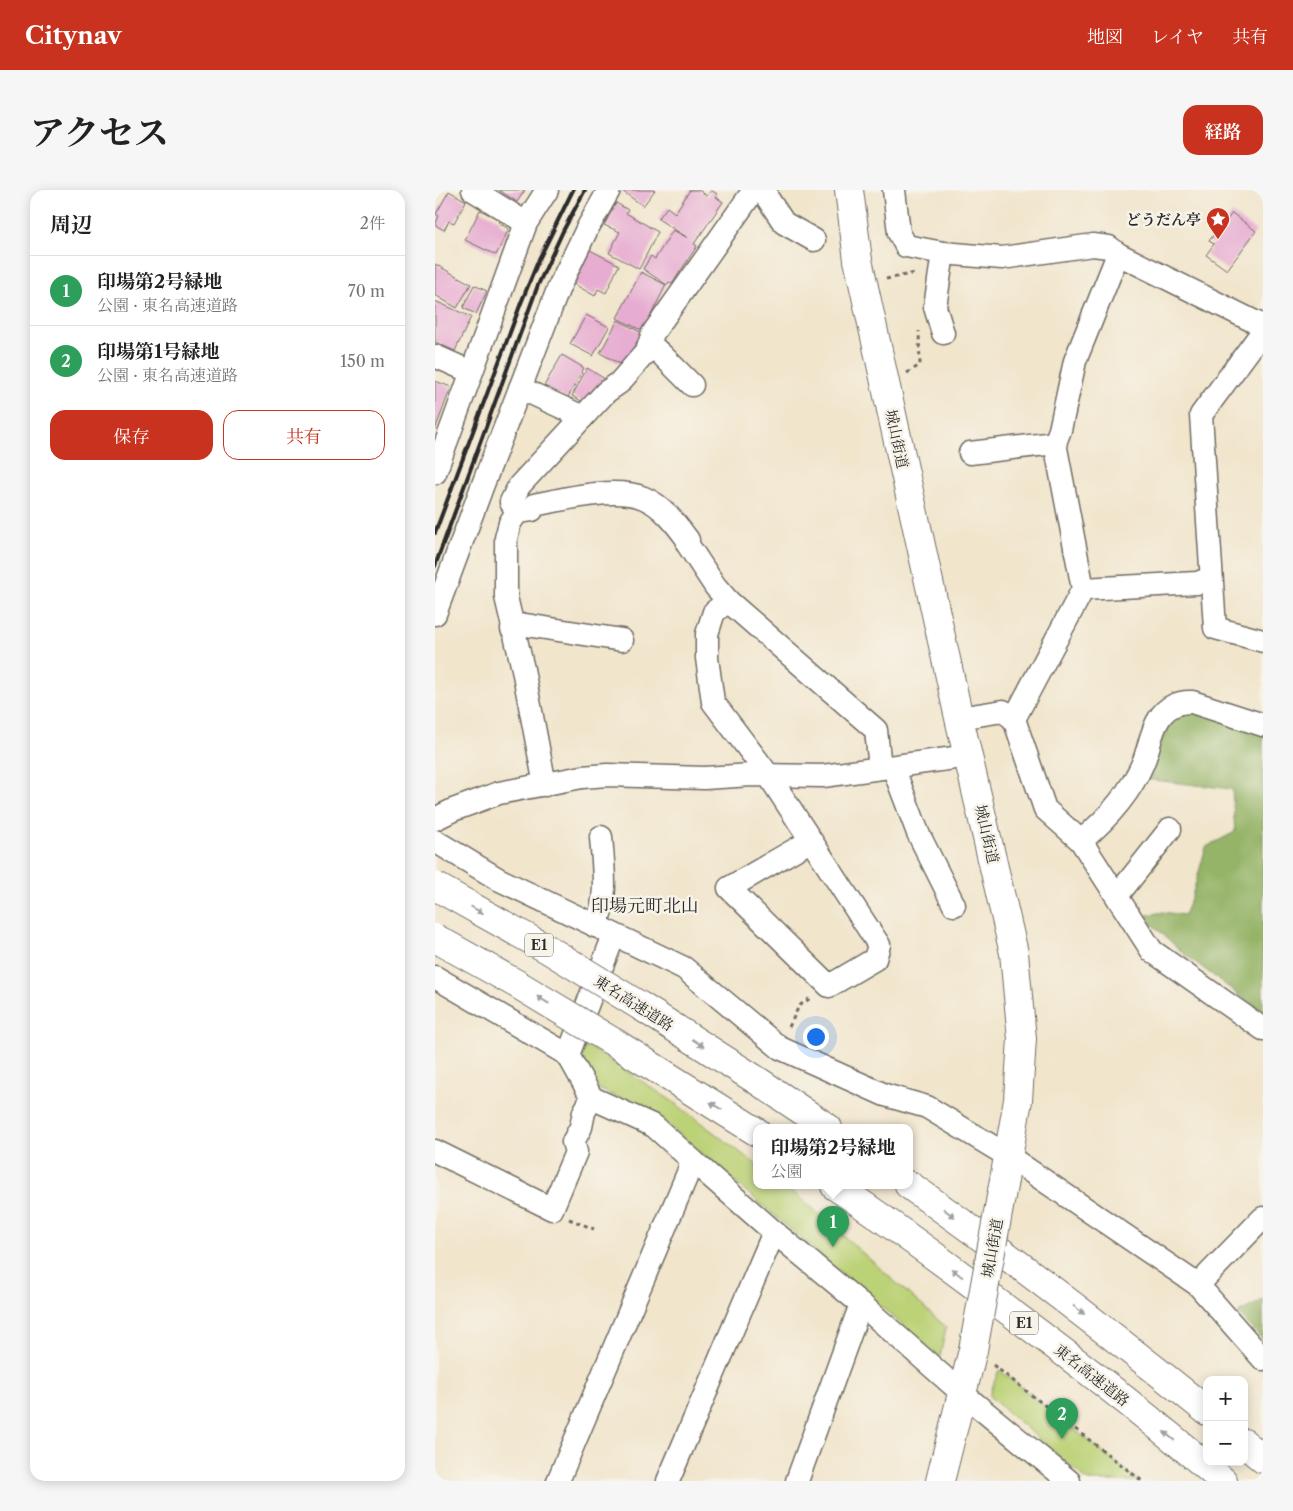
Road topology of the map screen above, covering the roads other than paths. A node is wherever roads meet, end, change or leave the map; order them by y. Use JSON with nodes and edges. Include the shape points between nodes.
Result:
{"nodes":[{"id":1,"x":473,"y":190,"type":"edge"},
{"id":2,"x":547,"y":190,"type":"edge"},
{"id":3,"x":609,"y":190,"type":"edge"},
{"id":4,"x":754,"y":190,"type":"edge"},
{"id":5,"x":767,"y":190,"type":"edge"},
{"id":6,"x":849,"y":190,"type":"edge"},
{"id":7,"x":894,"y":190,"type":"edge"},
{"id":8,"x":526,"y":223,"type":"junction"},
{"id":9,"x":814,"y":240,"type":"dead end"},
{"id":10,"x":943,"y":253,"type":"junction"},
{"id":11,"x":1118,"y":254,"type":"junction"},
{"id":12,"x":1263,"y":326,"type":"edge"},
{"id":13,"x":1263,"y":331,"type":"edge"},
{"id":14,"x":943,"y":333,"type":"dead end"},
{"id":15,"x":649,"y":344,"type":"junction"},
{"id":16,"x":435,"y":356,"type":"edge"},
{"id":17,"x":471,"y":372,"type":"junction"},
{"id":18,"x":692,"y":385,"type":"dead end"},
{"id":19,"x":520,"y":388,"type":"junction"},
{"id":20,"x":583,"y":417,"type":"junction"},
{"id":21,"x":1055,"y":442,"type":"junction"},
{"id":22,"x":970,"y":453,"type":"dead end"},
{"id":23,"x":435,"y":473,"type":"edge"},
{"id":24,"x":517,"y":512,"type":"junction"},
{"id":25,"x":1211,"y":578,"type":"junction"},
{"id":26,"x":1083,"y":589,"type":"junction"},
{"id":27,"x":728,"y":601,"type":"junction"},
{"id":28,"x":435,"y":614,"type":"edge"},
{"id":29,"x":512,"y":629,"type":"junction"},
{"id":30,"x":623,"y":640,"type":"dead end"},
{"id":31,"x":1263,"y":641,"type":"edge"},
{"id":32,"x":959,"y":718,"type":"junction"},
{"id":33,"x":1014,"y":719,"type":"junction"},
{"id":34,"x":1263,"y":725,"type":"edge"},
{"id":35,"x":969,"y":756,"type":"junction"},
{"id":36,"x":887,"y":767,"type":"junction"},
{"id":37,"x":769,"y":776,"type":"junction"},
{"id":38,"x":545,"y":785,"type":"junction"},
{"id":39,"x":435,"y":819,"type":"edge"},
{"id":40,"x":1171,"y":829,"type":"dead end"},
{"id":41,"x":601,"y":837,"type":"dead end"},
{"id":42,"x":810,"y":841,"type":"junction"},
{"id":43,"x":1081,"y":841,"type":"junction"},
{"id":44,"x":435,"y":842,"type":"edge"},
{"id":45,"x":435,"y":886,"type":"edge"},
{"id":46,"x":1117,"y":896,"type":"junction"},
{"id":47,"x":954,"y":905,"type":"dead end"},
{"id":48,"x":605,"y":931,"type":"junction"},
{"id":49,"x":435,"y":938,"type":"edge"},
{"id":50,"x":435,"y":977,"type":"edge"},
{"id":51,"x":1263,"y":1028,"type":"edge"},
{"id":52,"x":568,"y":1055,"type":"junction"},
{"id":53,"x":592,"y":1098,"type":"junction"},
{"id":54,"x":822,"y":1124,"type":"edge"},
{"id":55,"x":753,"y":1129,"type":"edge"},
{"id":56,"x":435,"y":1151,"type":"edge"},
{"id":57,"x":693,"y":1160,"type":"junction"},
{"id":58,"x":1006,"y":1168,"type":"junction"},
{"id":59,"x":913,"y":1188,"type":"edge"},
{"id":60,"x":839,"y":1189,"type":"edge"},
{"id":61,"x":1263,"y":1218,"type":"edge"},
{"id":62,"x":774,"y":1232,"type":"junction"},
{"id":63,"x":1198,"y":1286,"type":"junction"},
{"id":64,"x":861,"y":1304,"type":"junction"},
{"id":65,"x":1263,"y":1359,"type":"edge"},
{"id":66,"x":963,"y":1394,"type":"junction"},
{"id":67,"x":1203,"y":1409,"type":"edge"},
{"id":68,"x":1248,"y":1446,"type":"edge"},
{"id":69,"x":1263,"y":1459,"type":"edge"},
{"id":70,"x":558,"y":1481,"type":"edge"},
{"id":71,"x":668,"y":1481,"type":"edge"},
{"id":72,"x":797,"y":1481,"type":"edge"},
{"id":73,"x":940,"y":1481,"type":"edge"},
{"id":74,"x":1069,"y":1481,"type":"edge"},
{"id":75,"x":1223,"y":1481,"type":"edge"}],
"edges":[{"from":1,"to":8,"type":"street"},
{"from":2,"to":8,"type":"street"},
{"from":3,"to":19,"type":"street","via":[[559,287]]},
{"from":4,"to":15,"type":"street","via":[[653,333]]},
{"from":5,"to":9,"type":"street","via":[[766,196],[784,223]]},
{"from":6,"to":32,"type":"main road","name":"城山街道","via":[[858,260]]},
{"from":7,"to":10,"type":"street","via":[[899,233],[906,246]]},
{"from":8,"to":17,"type":"street"},
{"from":10,"to":11,"type":"street","via":[[1001,258],[1093,245],[1109,247]]},
{"from":10,"to":14,"type":"street","via":[[935,307]]},
{"from":11,"to":12,"type":"street"},
{"from":11,"to":21,"type":"street","via":[[1075,361]]},
{"from":13,"to":25,"type":"street","via":[[1201,415]]},
{"from":15,"to":18,"type":"street"},
{"from":15,"to":20,"type":"street","via":[[647,351],[619,383]]},
{"from":16,"to":17,"type":"street"},
{"from":17,"to":23,"type":"street"},
{"from":19,"to":20,"type":"street"},
{"from":19,"to":28,"type":"street"},
{"from":20,"to":24,"type":"street","via":[[519,486],[511,502]]},
{"from":21,"to":22,"type":"street"},
{"from":21,"to":26,"type":"street"},
{"from":24,"to":27,"type":"street","via":[[532,510],[534,505],[581,496],[627,494],[644,498],[673,520]]},
{"from":24,"to":29,"type":"street","via":[[506,538],[505,597]]},
{"from":25,"to":26,"type":"street","via":[[1197,583]]},
{"from":25,"to":31,"type":"street","via":[[1215,628]]},
{"from":26,"to":33,"type":"street"},
{"from":27,"to":36,"type":"street","via":[[876,730]]},
{"from":27,"to":37,"type":"street","via":[[714,612],[707,634],[713,702]]},
{"from":29,"to":30,"type":"street","via":[[526,625]]},
{"from":29,"to":38,"type":"street"},
{"from":32,"to":33,"type":"street","via":[[1003,711]]},
{"from":32,"to":35,"type":"main road","name":"城山街道"},
{"from":33,"to":43,"type":"street","via":[[1045,809]]},
{"from":34,"to":43,"type":"street","via":[[1192,702],[1182,702],[1166,710],[1159,719],[1133,783],[1099,827]]},
{"from":35,"to":36,"type":"street"},
{"from":35,"to":58,"type":"main road","name":"城山街道","via":[[1014,953],[1022,1039],[1018,1100]]},
{"from":36,"to":37,"type":"street","via":[[823,776]]},
{"from":36,"to":47,"type":"street"},
{"from":37,"to":38,"type":"street","via":[[607,775]]},
{"from":37,"to":42,"type":"street"},
{"from":38,"to":39,"type":"street","via":[[499,793]]},
{"from":40,"to":46,"type":"street"},
{"from":41,"to":48,"type":"street","via":[[603,892],[599,918]]},
{"from":42,"to":42,"type":"street","via":[[729,888],[829,986],[875,959],[879,945]]},
{"from":43,"to":46,"type":"street"},
{"from":44,"to":48,"type":"street","via":[[498,879]]},
{"from":45,"to":54,"type":"main road","name":"東名高速道路","number":"E1","one_way":true,"bridge":true,"via":[[642,1007]]},
{"from":46,"to":51,"type":"street","via":[[1152,951]]},
{"from":48,"to":52,"type":"street"},
{"from":48,"to":58,"type":"street","via":[[684,968],[779,1048],[885,1095],[927,1107]]},
{"from":55,"to":49,"type":"main road","one_way":true,"bridge":true,"via":[[615,1043]]},
{"from":50,"to":52,"type":"street"},
{"from":52,"to":53,"type":"street"},
{"from":53,"to":56,"type":"street","via":[[573,1142],[576,1152],[552,1210]]},
{"from":53,"to":57,"type":"street","via":[[654,1126]]},
{"from":57,"to":62,"type":"street"},
{"from":57,"to":70,"type":"street"},
{"from":58,"to":63,"type":"street"},
{"from":58,"to":66,"type":"main road","name":"城山街道","bridge":true},
{"from":59,"to":67,"type":"main road","one_way":true,"via":[[1072,1305]]},
{"from":75,"to":60,"type":"main road","name":"東名高速道路","number":"E1","one_way":true,"via":[[1055,1346]]},
{"from":61,"to":63,"type":"street"},
{"from":62,"to":64,"type":"street"},
{"from":62,"to":71,"type":"street"},
{"from":63,"to":65,"type":"street"},
{"from":64,"to":66,"type":"street"},
{"from":64,"to":72,"type":"street"},
{"from":66,"to":73,"type":"main road","name":"城山街道"},
{"from":66,"to":74,"type":"street"},
{"from":68,"to":69,"type":"main road"}]}
